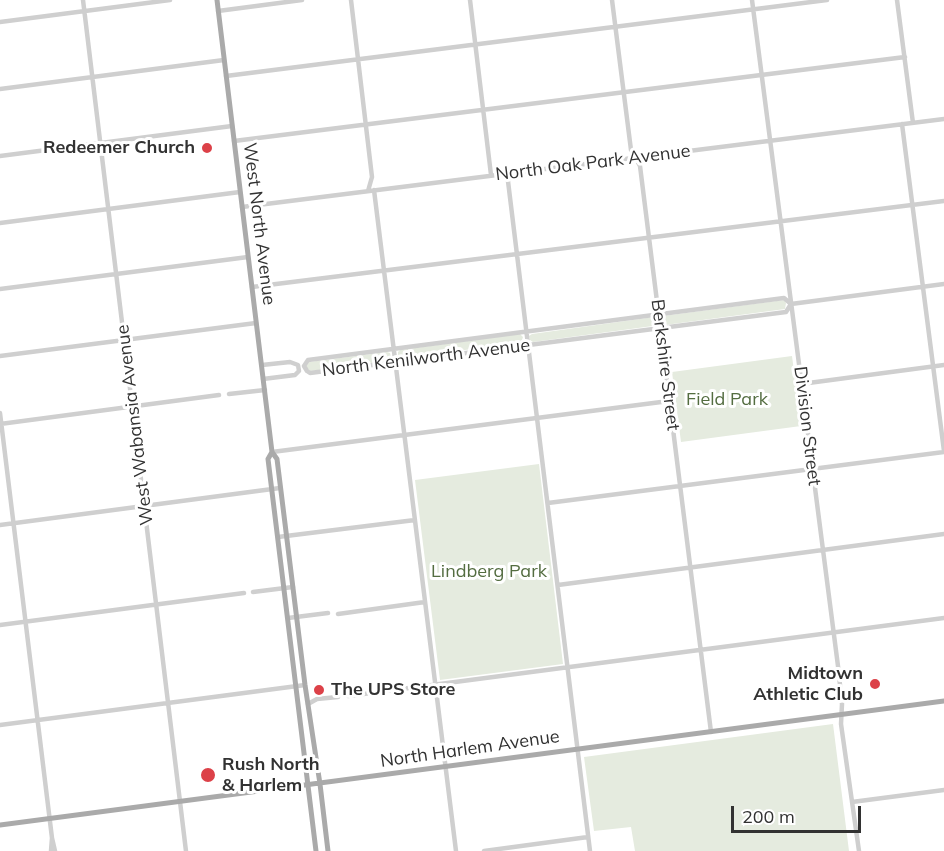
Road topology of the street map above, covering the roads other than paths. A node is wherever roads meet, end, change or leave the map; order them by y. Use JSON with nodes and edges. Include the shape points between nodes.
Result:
{"nodes":[{"id":1,"x":83,"y":0,"type":"edge"},
{"id":2,"x":170,"y":0,"type":"edge"},
{"id":3,"x":217,"y":0,"type":"edge"},
{"id":4,"x":302,"y":0,"type":"edge"},
{"id":5,"x":351,"y":0,"type":"edge"},
{"id":6,"x":470,"y":0,"type":"edge"},
{"id":7,"x":612,"y":0,"type":"edge"},
{"id":8,"x":752,"y":0,"type":"edge"},
{"id":9,"x":828,"y":0,"type":"edge"},
{"id":10,"x":897,"y":0,"type":"edge"},
{"id":11,"x":753,"y":9,"type":"junction"},
{"id":12,"x":85,"y":11,"type":"junction"},
{"id":13,"x":218,"y":11,"type":"junction"},
{"id":14,"x":0,"y":22,"type":"edge"},
{"id":15,"x":615,"y":27,"type":"junction"},
{"id":16,"x":475,"y":44,"type":"junction"},
{"id":17,"x":905,"y":57,"type":"junction"},
{"id":18,"x":358,"y":59,"type":"junction"},
{"id":19,"x":224,"y":60,"type":"junction"},
{"id":20,"x":762,"y":75,"type":"junction"},
{"id":21,"x":226,"y":76,"type":"junction"},
{"id":22,"x":93,"y":78,"type":"junction"},
{"id":23,"x":0,"y":89,"type":"edge"},
{"id":24,"x":623,"y":93,"type":"junction"},
{"id":25,"x":483,"y":110,"type":"junction"},
{"id":26,"x":944,"y":119,"type":"edge"},
{"id":27,"x":913,"y":123,"type":"junction"},
{"id":28,"x":902,"y":124,"type":"junction"},
{"id":29,"x":366,"y":125,"type":"junction"},
{"id":30,"x":232,"y":126,"type":"junction"},
{"id":31,"x":234,"y":141,"type":"junction"},
{"id":32,"x":770,"y":141,"type":"junction"},
{"id":33,"x":101,"y":143,"type":"junction"},
{"id":34,"x":0,"y":156,"type":"edge"},
{"id":35,"x":635,"y":158,"type":"junction"},
{"id":36,"x":507,"y":173,"type":"junction"},
{"id":37,"x":491,"y":175,"type":"junction"},
{"id":38,"x":372,"y":177,"type":"junction"},
{"id":39,"x":377,"y":190,"type":"junction"},
{"id":40,"x":368,"y":191,"type":"junction"},
{"id":41,"x":240,"y":192,"type":"junction"},
{"id":42,"x":944,"y":201,"type":"edge"},
{"id":43,"x":913,"y":205,"type":"junction"},
{"id":44,"x":242,"y":207,"type":"junction"},
{"id":45,"x":109,"y":210,"type":"junction"},
{"id":46,"x":781,"y":221,"type":"junction"},
{"id":47,"x":0,"y":223,"type":"edge"},
{"id":48,"x":649,"y":238,"type":"junction"},
{"id":49,"x":516,"y":254,"type":"junction"},
{"id":50,"x":248,"y":256,"type":"junction"},
{"id":51,"x":384,"y":271,"type":"junction"},
{"id":52,"x":117,"y":274,"type":"junction"},
{"id":53,"x":944,"y":284,"type":"edge"},
{"id":54,"x":252,"y":287,"type":"junction"},
{"id":55,"x":923,"y":287,"type":"junction"},
{"id":56,"x":0,"y":289,"type":"edge"},
{"id":57,"x":791,"y":304,"type":"junction"},
{"id":58,"x":658,"y":314,"type":"junction"},
{"id":59,"x":256,"y":323,"type":"junction"},
{"id":60,"x":660,"y":328,"type":"junction"},
{"id":61,"x":526,"y":331,"type":"junction"},
{"id":62,"x":125,"y":340,"type":"junction"},
{"id":63,"x":528,"y":345,"type":"junction"},
{"id":64,"x":394,"y":349,"type":"junction"},
{"id":65,"x":0,"y":356,"type":"edge"},
{"id":66,"x":396,"y":362,"type":"junction"},
{"id":67,"x":262,"y":365,"type":"junction"},
{"id":68,"x":944,"y":365,"type":"edge"},
{"id":69,"x":933,"y":367,"type":"junction"},
{"id":70,"x":263,"y":379,"type":"junction"},
{"id":71,"x":801,"y":384,"type":"junction"},
{"id":72,"x":265,"y":390,"type":"junction"},
{"id":73,"x":229,"y":394,"type":"dead end"},
{"id":74,"x":219,"y":395,"type":"dead end"},
{"id":75,"x":669,"y":401,"type":"junction"},
{"id":76,"x":133,"y":406,"type":"junction"},
{"id":77,"x":0,"y":412,"type":"edge"},
{"id":78,"x":537,"y":418,"type":"junction"},
{"id":79,"x":1,"y":424,"type":"edge"},
{"id":80,"x":404,"y":435,"type":"junction"},
{"id":81,"x":944,"y":451,"type":"edge"},
{"id":82,"x":272,"y":452,"type":"junction"},
{"id":83,"x":812,"y":469,"type":"junction"},
{"id":84,"x":680,"y":486,"type":"junction"},
{"id":85,"x":280,"y":488,"type":"junction"},
{"id":86,"x":272,"y":489,"type":"junction"},
{"id":87,"x":548,"y":503,"type":"junction"},
{"id":88,"x":145,"y":506,"type":"junction"},
{"id":89,"x":415,"y":520,"type":"junction"},
{"id":90,"x":13,"y":523,"type":"junction"},
{"id":91,"x":0,"y":525,"type":"edge"},
{"id":92,"x":944,"y":534,"type":"edge"},
{"id":93,"x":286,"y":536,"type":"junction"},
{"id":94,"x":278,"y":537,"type":"junction"},
{"id":95,"x":823,"y":550,"type":"junction"},
{"id":96,"x":690,"y":568,"type":"junction"},
{"id":97,"x":558,"y":585,"type":"junction"},
{"id":98,"x":293,"y":587,"type":"junction"},
{"id":99,"x":284,"y":588,"type":"junction"},
{"id":100,"x":253,"y":592,"type":"dead end"},
{"id":101,"x":244,"y":593,"type":"dead end"},
{"id":102,"x":425,"y":603,"type":"junction"},
{"id":103,"x":157,"y":604,"type":"junction"},
{"id":104,"x":328,"y":613,"type":"dead end"},
{"id":105,"x":338,"y":614,"type":"dead end"},
{"id":106,"x":297,"y":617,"type":"junction"},
{"id":107,"x":288,"y":618,"type":"junction"},
{"id":108,"x":944,"y":618,"type":"edge"},
{"id":109,"x":25,"y":621,"type":"junction"},
{"id":110,"x":0,"y":625,"type":"edge"},
{"id":111,"x":833,"y":632,"type":"junction"},
{"id":112,"x":700,"y":650,"type":"junction"},
{"id":113,"x":568,"y":667,"type":"junction"},
{"id":114,"x":435,"y":684,"type":"junction"},
{"id":115,"x":305,"y":685,"type":"junction"},
{"id":116,"x":297,"y":687,"type":"junction"},
{"id":117,"x":348,"y":696,"type":"dead end"},
{"id":118,"x":338,"y":697,"type":"dead end"},
{"id":119,"x":308,"y":700,"type":"junction"},
{"id":120,"x":944,"y":701,"type":"edge"},
{"id":121,"x":169,"y":703,"type":"junction"},
{"id":122,"x":843,"y":715,"type":"junction"},
{"id":123,"x":37,"y":720,"type":"junction"},
{"id":124,"x":0,"y":725,"type":"edge"},
{"id":125,"x":711,"y":732,"type":"junction"},
{"id":126,"x":577,"y":750,"type":"junction"},
{"id":127,"x":445,"y":767,"type":"junction"},
{"id":128,"x":320,"y":784,"type":"junction"},
{"id":129,"x":309,"y":785,"type":"junction"},
{"id":130,"x":944,"y":790,"type":"edge"},
{"id":131,"x":181,"y":802,"type":"junction"},
{"id":132,"x":852,"y":802,"type":"junction"},
{"id":133,"x":49,"y":819,"type":"junction"},
{"id":134,"x":0,"y":825,"type":"edge"},
{"id":135,"x":588,"y":837,"type":"junction"},
{"id":136,"x":52,"y":838,"type":"junction"},
{"id":137,"x":327,"y":850,"type":"edge"},
{"id":138,"x":51,"y":851,"type":"edge"},
{"id":139,"x":55,"y":851,"type":"edge"},
{"id":140,"x":186,"y":851,"type":"edge"},
{"id":141,"x":316,"y":851,"type":"edge"},
{"id":142,"x":456,"y":851,"type":"edge"},
{"id":143,"x":484,"y":851,"type":"edge"},
{"id":144,"x":590,"y":851,"type":"edge"},
{"id":145,"x":859,"y":851,"type":"edge"}],
"edges":[{"from":1,"to":12,"type":"street","name":"West Wabansia Avenue"},
{"from":2,"to":12,"type":"street"},
{"from":3,"to":13,"type":"main road","name":"West North Avenue"},
{"from":4,"to":13,"type":"street"},
{"from":5,"to":18,"type":"street"},
{"from":6,"to":16,"type":"street"},
{"from":7,"to":15,"type":"street","name":"Berkshire Street"},
{"from":8,"to":11,"type":"street","name":"Division Street"},
{"from":9,"to":11,"type":"street"},
{"from":10,"to":17,"type":"street"},
{"from":11,"to":15,"type":"street"},
{"from":11,"to":20,"type":"street","name":"Division Street"},
{"from":12,"to":14,"type":"street"},
{"from":12,"to":22,"type":"street","name":"West Wabansia Avenue"},
{"from":13,"to":19,"type":"main road","name":"West North Avenue"},
{"from":15,"to":16,"type":"street"},
{"from":15,"to":24,"type":"street","name":"Berkshire Street"},
{"from":16,"to":18,"type":"street"},
{"from":16,"to":25,"type":"street"},
{"from":17,"to":20,"type":"street"},
{"from":17,"to":27,"type":"street"},
{"from":18,"to":21,"type":"street"},
{"from":18,"to":29,"type":"street"},
{"from":19,"to":21,"type":"main road","name":"West North Avenue"},
{"from":19,"to":22,"type":"street"},
{"from":20,"to":24,"type":"street"},
{"from":20,"to":32,"type":"street","name":"Division Street"},
{"from":21,"to":30,"type":"main road","name":"West North Avenue"},
{"from":22,"to":23,"type":"street"},
{"from":22,"to":33,"type":"street","name":"West Wabansia Avenue"},
{"from":24,"to":25,"type":"street"},
{"from":24,"to":35,"type":"street","name":"Berkshire Street"},
{"from":25,"to":29,"type":"street"},
{"from":25,"to":37,"type":"street"},
{"from":26,"to":27,"type":"street","name":"North Oak Park Avenue"},
{"from":27,"to":28,"type":"street","name":"North Oak Park Avenue"},
{"from":28,"to":32,"type":"street","name":"North Oak Park Avenue"},
{"from":28,"to":43,"type":"street"},
{"from":29,"to":31,"type":"street"},
{"from":29,"to":38,"type":"street"},
{"from":30,"to":31,"type":"main road","name":"West North Avenue"},
{"from":30,"to":33,"type":"street"},
{"from":31,"to":41,"type":"main road","name":"West North Avenue"},
{"from":32,"to":35,"type":"street","name":"North Oak Park Avenue"},
{"from":32,"to":46,"type":"street","name":"Division Street"},
{"from":33,"to":34,"type":"street"},
{"from":33,"to":45,"type":"street","name":"West Wabansia Avenue"},
{"from":35,"to":36,"type":"street","name":"North Oak Park Avenue"},
{"from":35,"to":48,"type":"street","name":"Berkshire Street","via":[[640,166]]},
{"from":36,"to":37,"type":"street","name":"North Oak Park Avenue"},
{"from":36,"to":49,"type":"street"},
{"from":37,"to":39,"type":"street","name":"North Oak Park Avenue"},
{"from":38,"to":39,"type":"street"},
{"from":38,"to":40,"type":"street"},
{"from":39,"to":40,"type":"street","name":"North Oak Park Avenue"},
{"from":39,"to":51,"type":"street"},
{"from":40,"to":44,"type":"street","name":"North Oak Park Avenue"},
{"from":41,"to":44,"type":"main road","name":"West North Avenue"},
{"from":41,"to":45,"type":"street"},
{"from":42,"to":43,"type":"street"},
{"from":43,"to":46,"type":"street"},
{"from":43,"to":55,"type":"street"},
{"from":44,"to":50,"type":"main road","name":"West North Avenue"},
{"from":45,"to":47,"type":"street"},
{"from":45,"to":52,"type":"street","name":"West Wabansia Avenue"},
{"from":46,"to":48,"type":"street"},
{"from":46,"to":57,"type":"street","name":"Division Street"},
{"from":48,"to":49,"type":"street"},
{"from":48,"to":58,"type":"street","name":"Berkshire Street"},
{"from":49,"to":51,"type":"street"},
{"from":49,"to":61,"type":"street"},
{"from":50,"to":52,"type":"street"},
{"from":50,"to":54,"type":"main road","name":"West North Avenue"},
{"from":51,"to":54,"type":"street"},
{"from":51,"to":64,"type":"street"},
{"from":52,"to":56,"type":"street"},
{"from":52,"to":62,"type":"street","name":"West Wabansia Avenue"},
{"from":53,"to":55,"type":"street","name":"North Kenilworth Avenue"},
{"from":54,"to":59,"type":"main road","name":"West North Avenue"},
{"from":55,"to":57,"type":"street","name":"North Kenilworth Avenue"},
{"from":55,"to":69,"type":"street"},
{"from":57,"to":58,"type":"street","name":"North Kenilworth Avenue","via":[[784,297]]},
{"from":57,"to":60,"type":"street","name":"North Kenilworth Avenue","via":[[786,312]]},
{"from":57,"to":71,"type":"street","name":"Division Street"},
{"from":58,"to":60,"type":"street","name":"Berkshire Street"},
{"from":58,"to":61,"type":"street","name":"North Kenilworth Avenue"},
{"from":59,"to":62,"type":"street"},
{"from":59,"to":67,"type":"main road","name":"West North Avenue"},
{"from":60,"to":63,"type":"street","name":"North Kenilworth Avenue"},
{"from":60,"to":75,"type":"street","name":"Berkshire Street"},
{"from":61,"to":63,"type":"street"},
{"from":61,"to":64,"type":"street","name":"North Kenilworth Avenue"},
{"from":62,"to":65,"type":"street"},
{"from":62,"to":76,"type":"street","name":"West Wabansia Avenue"},
{"from":63,"to":66,"type":"street","name":"North Kenilworth Avenue"},
{"from":63,"to":78,"type":"street"},
{"from":64,"to":66,"type":"street"},
{"from":64,"to":66,"type":"street","name":"North Kenilworth Avenue","via":[[308,360],[304,366],[310,373]]},
{"from":66,"to":80,"type":"street"},
{"from":67,"to":70,"type":"main road","name":"West North Avenue"},
{"from":67,"to":70,"type":"street","name":"North Kenilworth Avenue","via":[[290,362],[298,365],[299,371],[295,375]]},
{"from":68,"to":69,"type":"street"},
{"from":69,"to":71,"type":"street"},
{"from":69,"to":81,"type":"street"},
{"from":70,"to":72,"type":"main road","name":"West North Avenue"},
{"from":71,"to":83,"type":"street","name":"Division Street"},
{"from":72,"to":73,"type":"street"},
{"from":72,"to":82,"type":"main road","name":"West North Avenue"},
{"from":74,"to":76,"type":"street"},
{"from":75,"to":78,"type":"street"},
{"from":75,"to":84,"type":"street","name":"Berkshire Street"},
{"from":76,"to":79,"type":"street"},
{"from":76,"to":88,"type":"street","name":"West Wabansia Avenue"},
{"from":77,"to":79,"type":"street"},
{"from":78,"to":80,"type":"street"},
{"from":78,"to":87,"type":"street"},
{"from":79,"to":90,"type":"street"},
{"from":80,"to":82,"type":"street"},
{"from":80,"to":89,"type":"street"},
{"from":81,"to":83,"type":"street"},
{"from":82,"to":85,"type":"main road","name":"West North Avenue","via":[[277,459]]},
{"from":82,"to":86,"type":"main road","name":"West North Avenue","via":[[268,459]]},
{"from":83,"to":84,"type":"street"},
{"from":83,"to":95,"type":"street","name":"Division Street"},
{"from":84,"to":87,"type":"street"},
{"from":84,"to":96,"type":"street","name":"Berkshire Street"},
{"from":85,"to":86,"type":"street"},
{"from":85,"to":93,"type":"main road","name":"West North Avenue"},
{"from":86,"to":88,"type":"street"},
{"from":86,"to":94,"type":"main road","name":"West North Avenue"},
{"from":87,"to":97,"type":"street"},
{"from":88,"to":90,"type":"street"},
{"from":88,"to":103,"type":"street","name":"West Wabansia Avenue"},
{"from":89,"to":93,"type":"street"},
{"from":89,"to":102,"type":"street"},
{"from":90,"to":91,"type":"street"},
{"from":90,"to":109,"type":"street"},
{"from":92,"to":95,"type":"street"},
{"from":93,"to":94,"type":"street"},
{"from":93,"to":98,"type":"main road","name":"West North Avenue"},
{"from":94,"to":99,"type":"main road","name":"West North Avenue"},
{"from":95,"to":96,"type":"street"},
{"from":95,"to":111,"type":"street","name":"Division Street"},
{"from":96,"to":97,"type":"street"},
{"from":96,"to":112,"type":"street","name":"Berkshire Street"},
{"from":97,"to":113,"type":"street"},
{"from":98,"to":99,"type":"street"},
{"from":98,"to":106,"type":"main road","name":"West North Avenue"},
{"from":99,"to":100,"type":"street"},
{"from":99,"to":107,"type":"main road","name":"West North Avenue"},
{"from":101,"to":103,"type":"street"},
{"from":102,"to":105,"type":"street"},
{"from":102,"to":114,"type":"street"},
{"from":103,"to":109,"type":"street"},
{"from":103,"to":121,"type":"street","name":"West Wabansia Avenue"},
{"from":104,"to":106,"type":"street"},
{"from":106,"to":107,"type":"street"},
{"from":106,"to":115,"type":"main road","name":"West North Avenue"},
{"from":107,"to":116,"type":"main road","name":"West North Avenue"},
{"from":108,"to":111,"type":"street"},
{"from":109,"to":110,"type":"street"},
{"from":109,"to":123,"type":"street"},
{"from":111,"to":112,"type":"street"},
{"from":111,"to":122,"type":"street","name":"Division Street"},
{"from":112,"to":113,"type":"street"},
{"from":112,"to":125,"type":"street","name":"Berkshire Street"},
{"from":113,"to":114,"type":"street"},
{"from":113,"to":126,"type":"street"},
{"from":114,"to":117,"type":"street"},
{"from":114,"to":127,"type":"street"},
{"from":115,"to":116,"type":"street"},
{"from":115,"to":119,"type":"main road","name":"West North Avenue"},
{"from":116,"to":121,"type":"street"},
{"from":116,"to":129,"type":"main road","name":"West North Avenue"},
{"from":118,"to":119,"type":"street"},
{"from":119,"to":128,"type":"main road","name":"West North Avenue"},
{"from":120,"to":122,"type":"main road","name":"North Harlem Avenue"},
{"from":121,"to":123,"type":"street"},
{"from":121,"to":131,"type":"street","name":"West Wabansia Avenue"},
{"from":122,"to":125,"type":"main road","name":"North Harlem Avenue"},
{"from":122,"to":132,"type":"street","name":"Division Street"},
{"from":123,"to":124,"type":"street"},
{"from":123,"to":133,"type":"street"},
{"from":125,"to":126,"type":"main road","name":"North Harlem Avenue"},
{"from":126,"to":127,"type":"main road","name":"North Harlem Avenue"},
{"from":126,"to":135,"type":"street"},
{"from":127,"to":128,"type":"main road","name":"North Harlem Avenue"},
{"from":127,"to":142,"type":"street"},
{"from":128,"to":129,"type":"main road","name":"North Harlem Avenue"},
{"from":128,"to":137,"type":"main road","name":"West North Avenue"},
{"from":129,"to":131,"type":"main road","name":"North Harlem Avenue"},
{"from":129,"to":141,"type":"main road","name":"West North Avenue"},
{"from":130,"to":132,"type":"street"},
{"from":131,"to":133,"type":"main road","name":"North Harlem Avenue"},
{"from":131,"to":140,"type":"street","name":"West Wabansia Avenue"},
{"from":132,"to":145,"type":"street","name":"Division Street"},
{"from":133,"to":134,"type":"main road","name":"North Harlem Avenue"},
{"from":133,"to":136,"type":"street"},
{"from":135,"to":143,"type":"street"},
{"from":135,"to":144,"type":"street"},
{"from":136,"to":138,"type":"street"},
{"from":136,"to":139,"type":"street"},
{"from":137,"to":141,"type":"street"}]}
